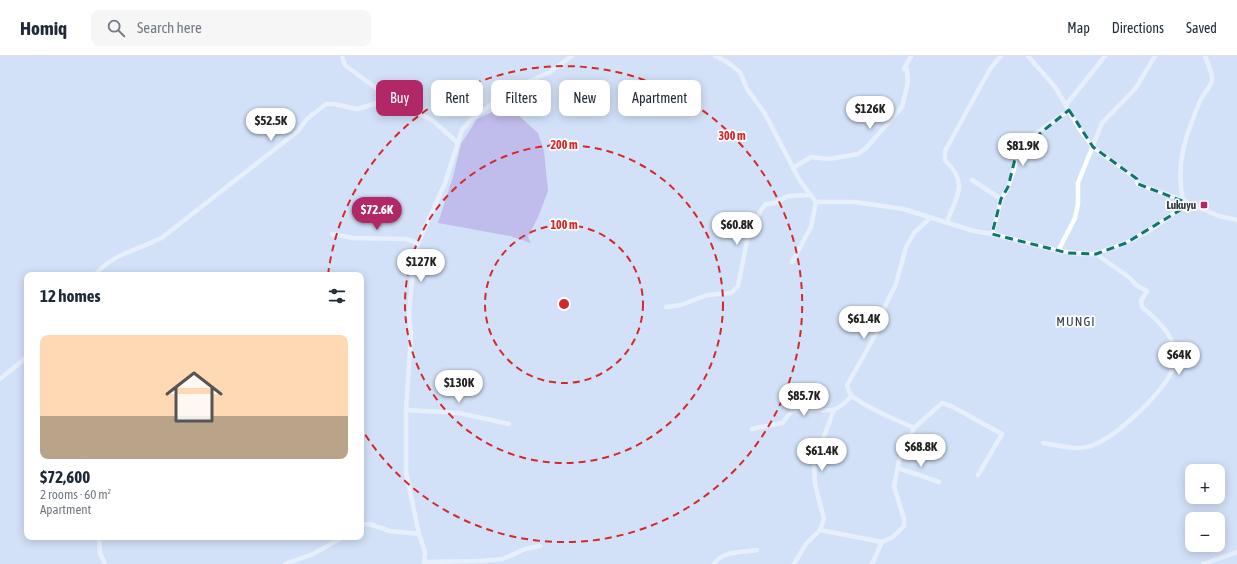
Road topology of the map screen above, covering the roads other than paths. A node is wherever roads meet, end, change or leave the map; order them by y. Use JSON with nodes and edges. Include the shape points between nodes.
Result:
{"nodes":[{"id":1,"x":342,"y":56,"type":"edge"},
{"id":2,"x":572,"y":56,"type":"edge"},
{"id":3,"x":715,"y":56,"type":"edge"},
{"id":4,"x":911,"y":56,"type":"edge"},
{"id":5,"x":1001,"y":56,"type":"edge"},
{"id":6,"x":1028,"y":56,"type":"edge"},
{"id":7,"x":1105,"y":56,"type":"edge"},
{"id":8,"x":1155,"y":56,"type":"edge"},
{"id":9,"x":1205,"y":56,"type":"edge"},
{"id":10,"x":376,"y":88,"type":"edge"},
{"id":11,"x":376,"y":103,"type":"edge"},
{"id":12,"x":1066,"y":105,"type":"junction"},
{"id":13,"x":1069,"y":110,"type":"junction"},
{"id":14,"x":423,"y":115,"type":"edge"},
{"id":15,"x":457,"y":142,"type":"junction"},
{"id":16,"x":1093,"y":147,"type":"junction"},
{"id":17,"x":793,"y":168,"type":"junction"},
{"id":18,"x":972,"y":180,"type":"dead end"},
{"id":19,"x":810,"y":195,"type":"junction"},
{"id":20,"x":1000,"y":199,"type":"junction"},
{"id":21,"x":1183,"y":200,"type":"junction"},
{"id":22,"x":816,"y":202,"type":"junction"},
{"id":23,"x":1190,"y":204,"type":"junction"},
{"id":24,"x":930,"y":218,"type":"junction"},
{"id":25,"x":1237,"y":220,"type":"edge"},
{"id":26,"x":947,"y":222,"type":"junction"},
{"id":27,"x":332,"y":234,"type":"dead end"},
{"id":28,"x":992,"y":234,"type":"junction"},
{"id":29,"x":418,"y":243,"type":"junction"},
{"id":30,"x":1058,"y":251,"type":"junction"},
{"id":31,"x":1096,"y":254,"type":"junction"},
{"id":32,"x":792,"y":262,"type":"dead end"},
{"id":33,"x":98,"y":272,"type":"edge"},
{"id":34,"x":666,"y":307,"type":"dead end"},
{"id":35,"x":24,"y":359,"type":"edge"},
{"id":36,"x":0,"y":379,"type":"edge"},
{"id":37,"x":852,"y":396,"type":"junction"},
{"id":38,"x":406,"y":410,"type":"junction"},
{"id":39,"x":834,"y":410,"type":"junction"},
{"id":40,"x":509,"y":424,"type":"dead end"},
{"id":41,"x":914,"y":428,"type":"junction"},
{"id":42,"x":752,"y":429,"type":"dead end"},
{"id":43,"x":1043,"y":443,"type":"dead end"},
{"id":44,"x":898,"y":468,"type":"junction"},
{"id":45,"x":978,"y":476,"type":"dead end"},
{"id":46,"x":939,"y":482,"type":"dead end"},
{"id":47,"x":364,"y":524,"type":"edge"},
{"id":48,"x":820,"y":530,"type":"junction"},
{"id":49,"x":419,"y":534,"type":"junction"},
{"id":50,"x":99,"y":540,"type":"edge"},
{"id":51,"x":338,"y":540,"type":"edge"},
{"id":52,"x":882,"y":542,"type":"junction"},
{"id":53,"x":540,"y":546,"type":"dead end"},
{"id":54,"x":757,"y":550,"type":"dead end"},
{"id":55,"x":1236,"y":552,"type":"edge"},
{"id":56,"x":425,"y":563,"type":"edge"},
{"id":57,"x":105,"y":564,"type":"edge"},
{"id":58,"x":285,"y":564,"type":"edge"},
{"id":59,"x":714,"y":564,"type":"edge"},
{"id":60,"x":794,"y":564,"type":"edge"},
{"id":61,"x":872,"y":564,"type":"edge"},
{"id":62,"x":1203,"y":564,"type":"edge"}],
"edges":[{"from":1,"to":10,"type":"street","via":[[346,66]]},
{"from":2,"to":15,"type":"street","via":[[550,72],[506,93],[471,120],[462,130]]},
{"from":3,"to":17,"type":"street","via":[[740,72],[747,89],[764,112]]},
{"from":4,"to":17,"type":"street","via":[[904,69],[907,69],[908,82],[902,107],[866,148],[858,154],[811,157]]},
{"from":5,"to":26,"type":"street","via":[[990,69],[945,151],[944,160],[957,175],[960,185]]},
{"from":6,"to":12,"type":"street","via":[[1048,78]]},
{"from":7,"to":12,"type":"street"},
{"from":8,"to":16,"type":"street","via":[[1135,89],[1102,123]]},
{"from":9,"to":21,"type":"street","via":[[1212,80],[1202,96],[1184,141],[1180,187]]},
{"from":11,"to":33,"type":"street","via":[[357,109],[326,104],[307,119],[298,131],[163,238],[146,247],[117,256]]},
{"from":12,"to":13,"type":"street"},
{"from":13,"to":16,"type":"street"},
{"from":13,"to":20,"type":"street","via":[[1035,134],[1022,148],[1015,159],[1008,187]]},
{"from":14,"to":15,"type":"street"},
{"from":15,"to":29,"type":"street","via":[[444,183]]},
{"from":16,"to":21,"type":"street","via":[[1137,179],[1138,184]]},
{"from":16,"to":30,"type":"street","via":[[1078,183],[1075,218]]},
{"from":17,"to":19,"type":"street"},
{"from":18,"to":20,"type":"street"},
{"from":19,"to":22,"type":"street"},
{"from":19,"to":34,"type":"street","via":[[788,196],[766,204],[761,210],[748,236],[735,291],[707,295],[681,306]]},
{"from":20,"to":28,"type":"street"},
{"from":21,"to":23,"type":"street"},
{"from":22,"to":24,"type":"street","via":[[855,202],[903,209]]},
{"from":22,"to":32,"type":"street","via":[[811,227]]},
{"from":23,"to":25,"type":"street","via":[[1219,216]]},
{"from":23,"to":31,"type":"street","via":[[1126,243]]},
{"from":24,"to":26,"type":"street"},
{"from":24,"to":37,"type":"street","via":[[914,233],[904,253],[896,284],[882,312],[876,334],[847,385]]},
{"from":26,"to":28,"type":"street"},
{"from":27,"to":29,"type":"street","via":[[354,238],[406,239]]},
{"from":28,"to":30,"type":"street"},
{"from":29,"to":38,"type":"street","via":[[409,314],[411,334]]},
{"from":30,"to":31,"type":"street"},
{"from":31,"to":43,"type":"street","via":[[1147,291],[1141,301],[1142,307],[1162,324],[1171,336],[1176,358],[1173,370],[1159,392],[1127,424],[1103,441],[1081,448]]},
{"from":35,"to":36,"type":"street"},
{"from":37,"to":39,"type":"street"},
{"from":37,"to":41,"type":"street"},
{"from":38,"to":40,"type":"street","via":[[459,413]]},
{"from":38,"to":49,"type":"street","via":[[406,472]]},
{"from":39,"to":42,"type":"street","via":[[804,408],[787,415],[782,423]]},
{"from":39,"to":48,"type":"street","via":[[814,462],[815,484],[824,519]]},
{"from":41,"to":44,"type":"street"},
{"from":41,"to":45,"type":"street","via":[[942,403],[1001,432],[1002,438]]},
{"from":44,"to":46,"type":"street"},
{"from":44,"to":52,"type":"street","via":[[894,486],[904,526],[894,537]]},
{"from":47,"to":49,"type":"street","via":[[390,532]]},
{"from":48,"to":52,"type":"street"},
{"from":48,"to":60,"type":"street","via":[[806,544]]},
{"from":49,"to":56,"type":"street","via":[[425,552]]},
{"from":50,"to":57,"type":"street","via":[[100,553]]},
{"from":51,"to":58,"type":"street","via":[[312,554]]},
{"from":52,"to":61,"type":"street"},
{"from":53,"to":56,"type":"street","via":[[525,549],[503,559]]},
{"from":54,"to":59,"type":"street","via":[[725,554]]},
{"from":55,"to":62,"type":"street"}]}
